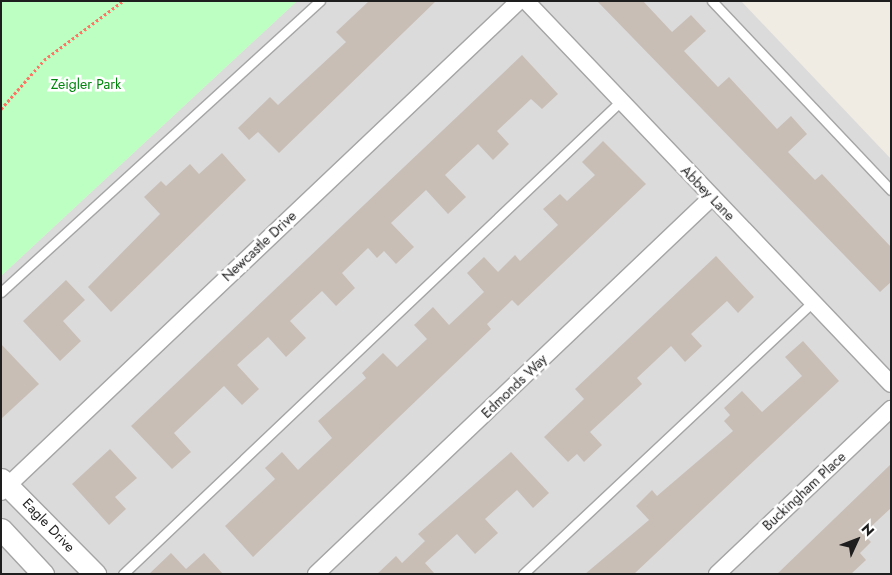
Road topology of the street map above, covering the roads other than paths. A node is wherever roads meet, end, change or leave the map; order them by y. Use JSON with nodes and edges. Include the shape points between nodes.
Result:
{"nodes":[{"id":1,"x":320,"y":1,"type":"edge"},
{"id":2,"x":518,"y":1,"type":"edge"},
{"id":3,"x":526,"y":1,"type":"edge"},
{"id":4,"x":712,"y":1,"type":"edge"},
{"id":5,"x":621,"y":101,"type":"junction"},
{"id":6,"x":891,"y":190,"type":"edge"},
{"id":7,"x":712,"y":197,"type":"junction"},
{"id":8,"x":1,"y":292,"type":"edge"},
{"id":9,"x":813,"y":302,"type":"junction"},
{"id":10,"x":891,"y":384,"type":"edge"},
{"id":11,"x":891,"y":409,"type":"edge"},
{"id":12,"x":4,"y":485,"type":"edge"},
{"id":13,"x":1,"y":529,"type":"edge"},
{"id":14,"x":43,"y":574,"type":"edge"},
{"id":15,"x":95,"y":574,"type":"edge"},
{"id":16,"x":123,"y":574,"type":"edge"},
{"id":17,"x":316,"y":574,"type":"edge"},
{"id":18,"x":523,"y":574,"type":"edge"},
{"id":19,"x":718,"y":574,"type":"edge"}],
"edges":[{"from":1,"to":8,"type":"lane"},
{"from":2,"to":12,"type":"street","name":"Newcastle Drive"},
{"from":3,"to":5,"type":"street","name":"Abbey Lane"},
{"from":4,"to":6,"type":"lane"},
{"from":5,"to":7,"type":"street","name":"Abbey Lane"},
{"from":5,"to":16,"type":"lane"},
{"from":7,"to":9,"type":"street","name":"Abbey Lane"},
{"from":7,"to":17,"type":"street","name":"Edmonds Way"},
{"from":9,"to":10,"type":"street","name":"Abbey Lane"},
{"from":9,"to":18,"type":"lane"},
{"from":11,"to":19,"type":"street","name":"Buckingham Place"},
{"from":12,"to":15,"type":"street","name":"Eagle Drive"},
{"from":13,"to":14,"type":"street"}]}
